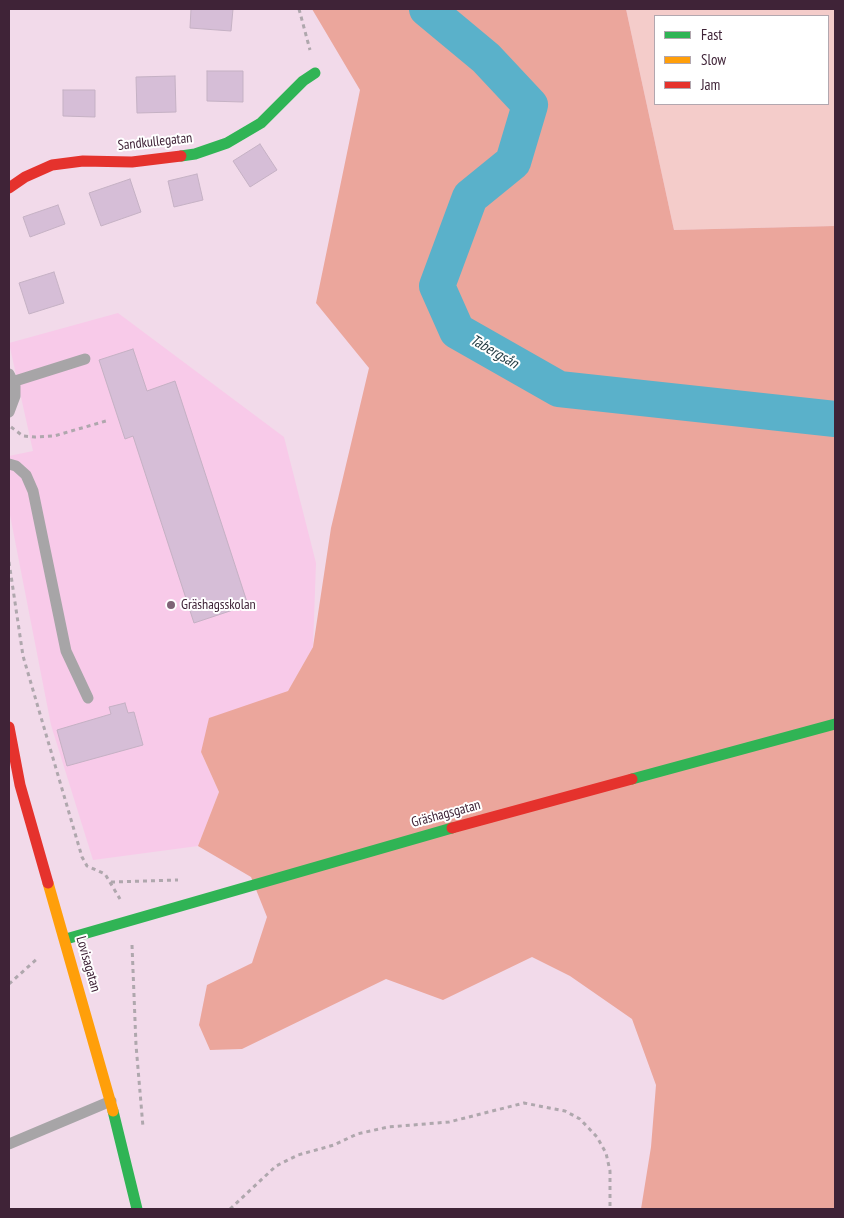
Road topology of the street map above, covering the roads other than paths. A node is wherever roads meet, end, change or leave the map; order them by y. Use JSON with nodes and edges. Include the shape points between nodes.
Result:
{"nodes":[{"id":1,"x":315,"y":73,"type":"road end"},
{"id":2,"x":9,"y":188,"type":"edge"},
{"id":3,"x":85,"y":359,"type":"dead end"},
{"id":4,"x":10,"y":378,"type":"edge"},
{"id":5,"x":9,"y":412,"type":"edge"},
{"id":6,"x":9,"y":464,"type":"edge"},
{"id":7,"x":88,"y":698,"type":"dead end"},
{"id":8,"x":835,"y":724,"type":"edge"},
{"id":9,"x":9,"y":727,"type":"edge"},
{"id":10,"x":66,"y":939,"type":"junction"},
{"id":11,"x":111,"y":1101,"type":"junction"},
{"id":12,"x":9,"y":1144,"type":"edge"},
{"id":13,"x":137,"y":1209,"type":"edge"}],
"edges":[{"from":1,"to":2,"type":"street","name":"Sandkullegatan","via":[[261,123],[227,143],[195,154],[132,162],[83,161],[52,165]]},
{"from":3,"to":4,"type":"lane"},
{"from":4,"to":5,"type":"lane","via":[[15,396]]},
{"from":6,"to":7,"type":"lane","via":[[26,475],[33,491],[66,651]]},
{"from":8,"to":10,"type":"street","name":"Gräshagsgatan","via":[[361,853]]},
{"from":9,"to":10,"type":"street","name":"Lovisagatan","via":[[20,785]]},
{"from":10,"to":11,"type":"street","name":"Lovisagatan"},
{"from":11,"to":12,"type":"lane"},
{"from":11,"to":13,"type":"street","name":"Lovisagatan"}]}
